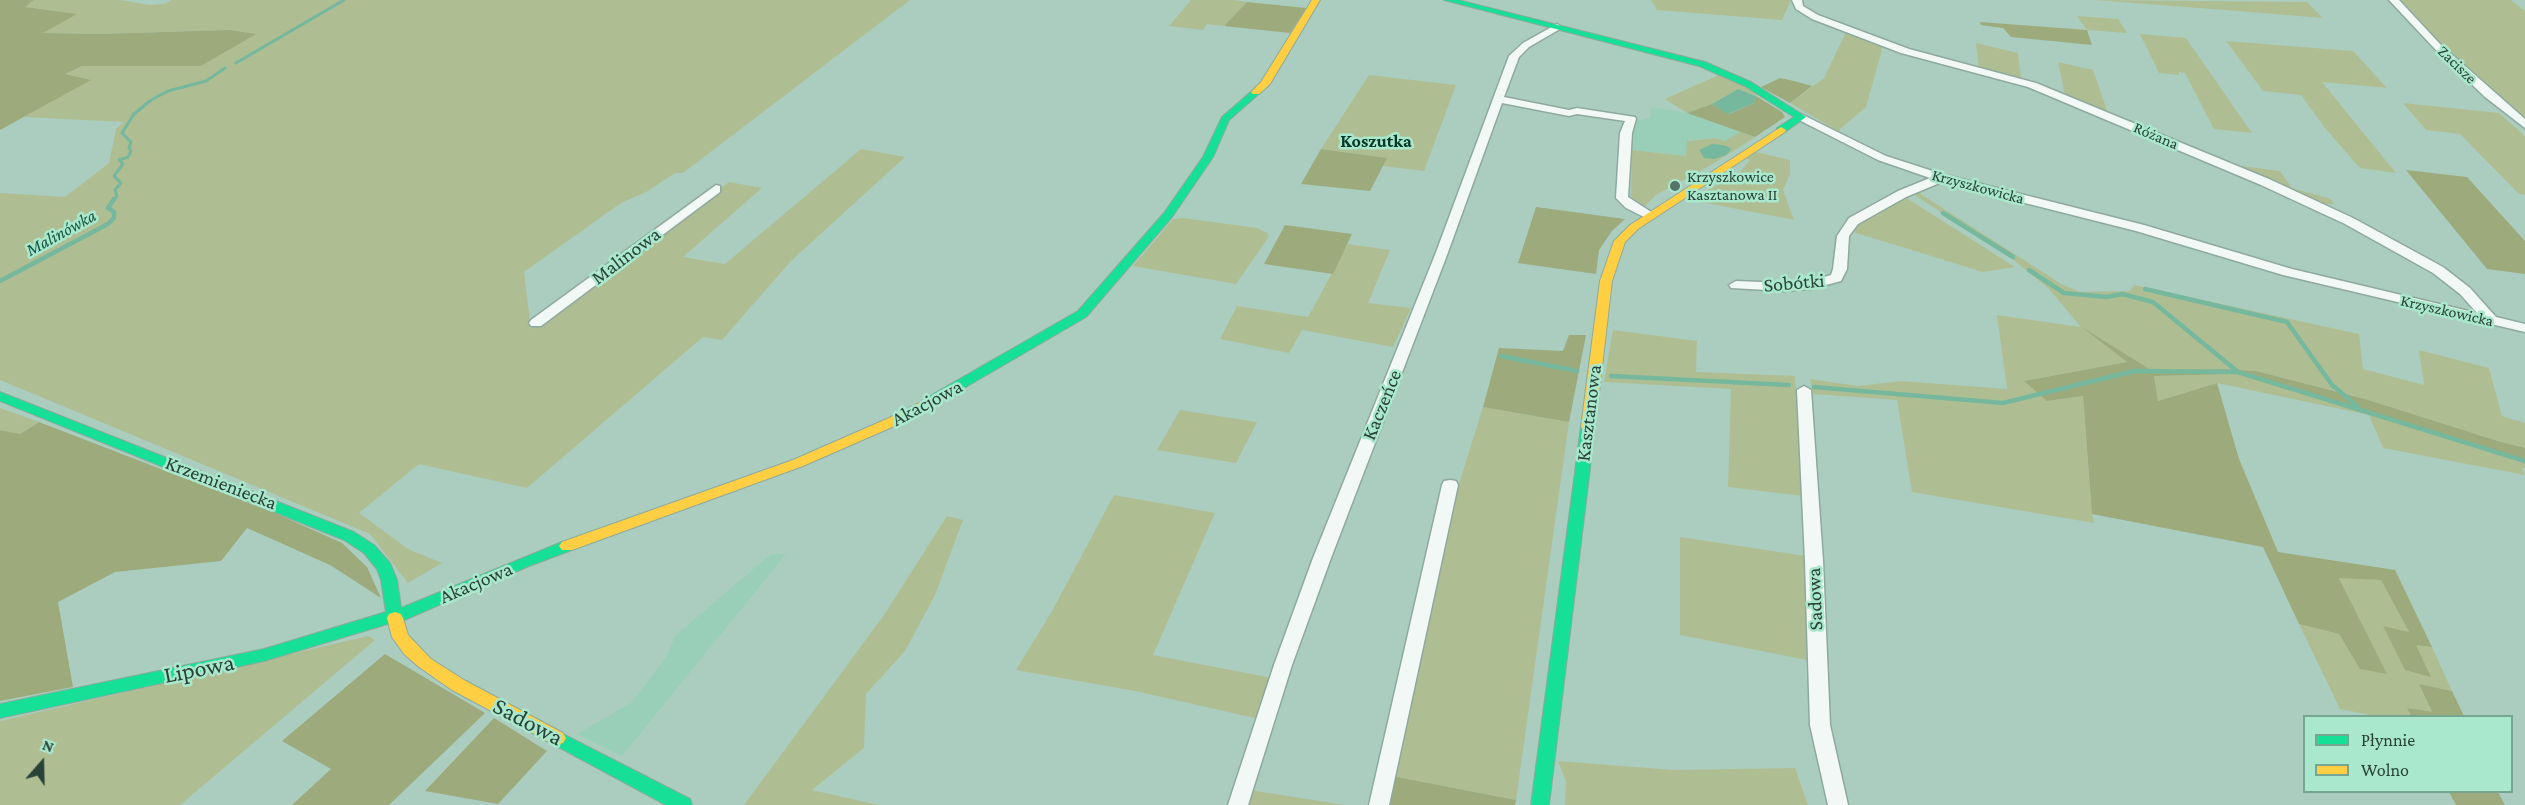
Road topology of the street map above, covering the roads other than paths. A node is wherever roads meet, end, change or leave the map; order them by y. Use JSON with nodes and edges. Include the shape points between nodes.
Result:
{"nodes":[{"id":1,"x":1316,"y":0,"type":"edge"},
{"id":2,"x":1448,"y":0,"type":"edge"},
{"id":3,"x":1797,"y":0,"type":"edge"},
{"id":4,"x":2394,"y":0,"type":"edge"},
{"id":5,"x":1557,"y":27,"type":"junction"},
{"id":6,"x":1500,"y":99,"type":"junction"},
{"id":7,"x":1801,"y":117,"type":"junction"},
{"id":8,"x":2525,"y":125,"type":"edge"},
{"id":9,"x":1941,"y":178,"type":"junction"},
{"id":10,"x":716,"y":189,"type":"dead end"},
{"id":11,"x":1650,"y":215,"type":"junction"},
{"id":12,"x":1736,"y":285,"type":"dead end"},
{"id":13,"x":2492,"y":321,"type":"junction"},
{"id":14,"x":536,"y":323,"type":"dead end"},
{"id":15,"x":2525,"y":328,"type":"edge"},
{"id":16,"x":1804,"y":390,"type":"dead end"},
{"id":17,"x":0,"y":396,"type":"edge"},
{"id":18,"x":1450,"y":485,"type":"dead end"},
{"id":19,"x":394,"y":616,"type":"junction"},
{"id":20,"x":0,"y":711,"type":"edge"},
{"id":21,"x":683,"y":805,"type":"edge"},
{"id":22,"x":1238,"y":805,"type":"edge"},
{"id":23,"x":1379,"y":805,"type":"edge"},
{"id":24,"x":1540,"y":805,"type":"edge"},
{"id":25,"x":1838,"y":805,"type":"edge"}],
"edges":[{"from":1,"to":19,"type":"street","name":"Akacjowa","via":[[1265,84],[1225,119],[1208,157],[1168,215],[1082,314],[894,421],[798,463],[524,562]]},
{"from":2,"to":5,"type":"street","name":"Krzyszkowicka"},
{"from":3,"to":13,"type":"street","name":"Różana","via":[[1799,7],[1815,17],[1905,51],[2041,88],[2328,211],[2438,270],[2465,291]]},
{"from":4,"to":8,"type":"street","name":"Zacisze","via":[[2444,53]]},
{"from":5,"to":6,"type":"street","name":"Kaczeńce","via":[[1514,56]]},
{"from":5,"to":7,"type":"street","name":"Krzyszkowicka","via":[[1702,64],[1748,84]]},
{"from":6,"to":11,"type":"street","via":[[1569,113],[1630,118],[1622,198]]},
{"from":6,"to":22,"type":"street","name":"Kaczeńce","via":[[1322,558]]},
{"from":7,"to":9,"type":"street","name":"Krzyszkowicka","via":[[1882,158]]},
{"from":7,"to":11,"type":"street","name":"Kasztanowa"},
{"from":9,"to":12,"type":"street","name":"Sobótki","via":[[1853,221],[1843,236],[1836,278],[1785,287]]},
{"from":9,"to":13,"type":"street","name":"Krzyszkowicka","via":[[2140,228],[2288,272]]},
{"from":10,"to":14,"type":"street","name":"Malinowa"},
{"from":11,"to":24,"type":"street","name":"Kasztanowa","via":[[1620,241],[1605,281]]},
{"from":13,"to":15,"type":"street","name":"Krzyszkowicka"},
{"from":16,"to":25,"type":"street","name":"Sadowa","via":[[1820,724]]},
{"from":17,"to":19,"type":"street","name":"Krzemieniecka","via":[[349,536],[369,549],[384,567]]},
{"from":18,"to":23,"type":"street"},
{"from":19,"to":20,"type":"street","name":"Lipowa","via":[[264,655]]},
{"from":19,"to":21,"type":"street","name":"Sadowa","via":[[400,637],[410,650],[440,673]]}]}
